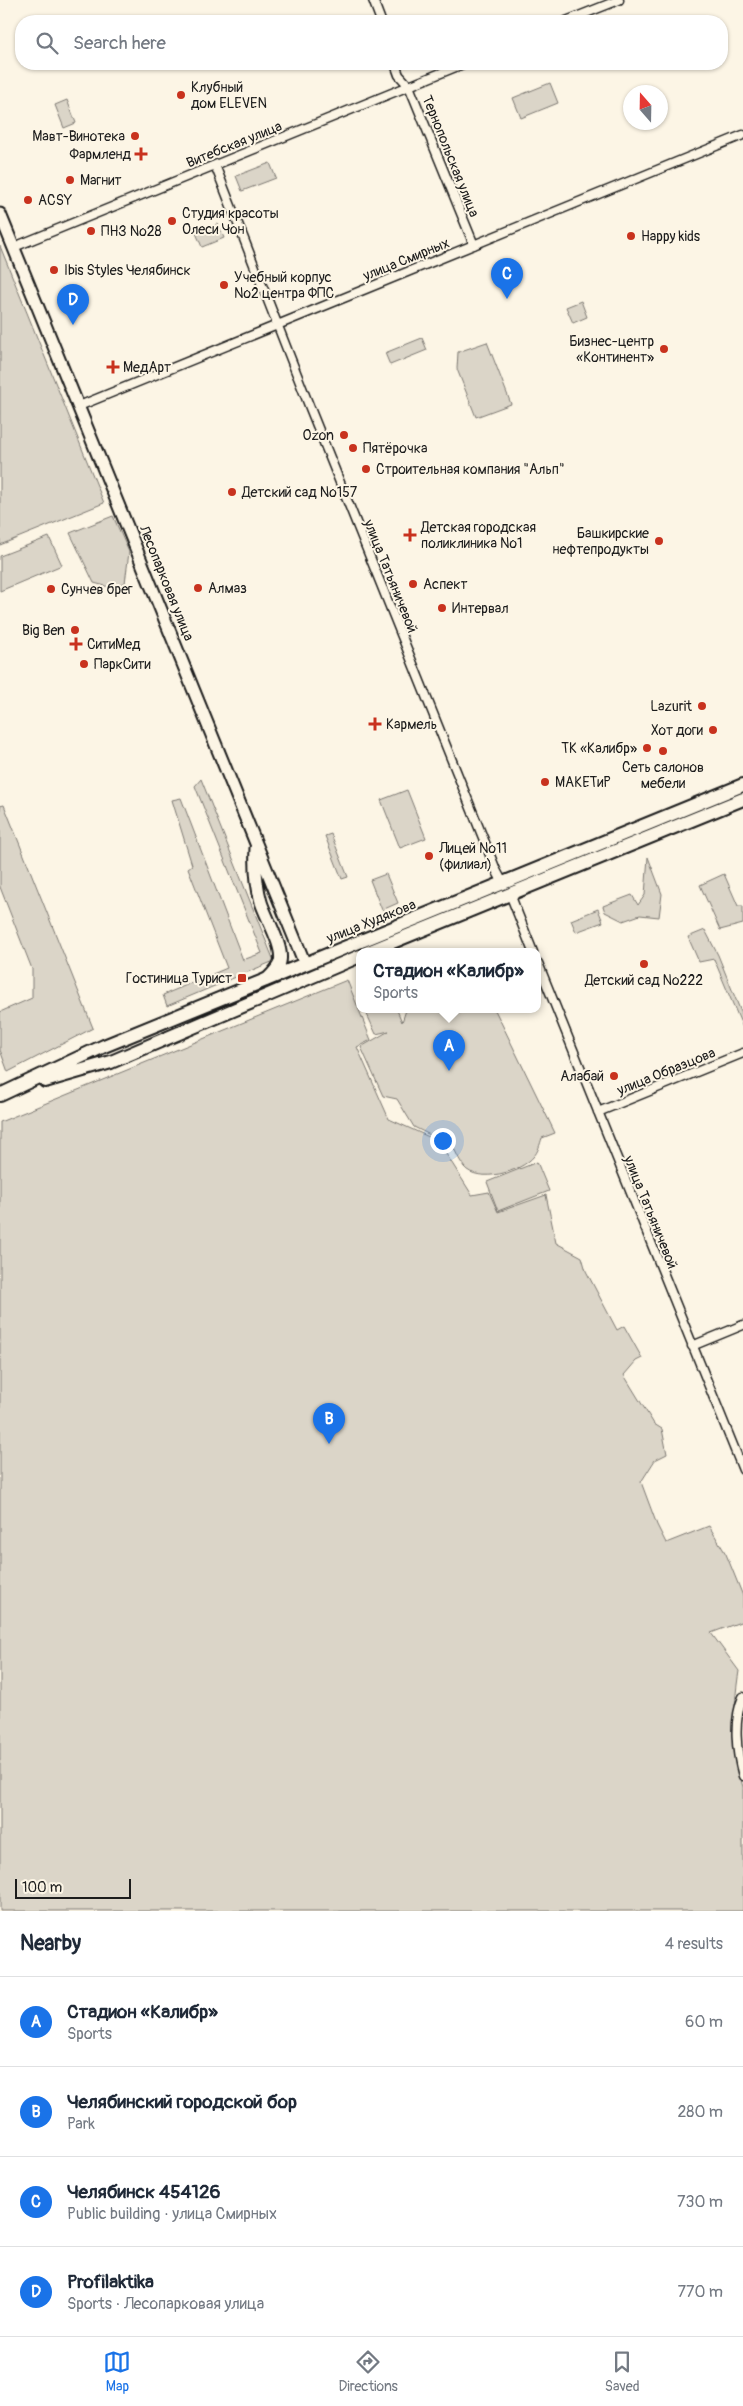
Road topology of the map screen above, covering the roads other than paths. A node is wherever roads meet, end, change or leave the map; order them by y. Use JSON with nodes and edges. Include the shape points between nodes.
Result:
{"nodes":[{"id":1,"x":373,"y":0,"type":"edge"},
{"id":2,"x":619,"y":0,"type":"edge"},
{"id":3,"x":379,"y":15,"type":"edge"},
{"id":4,"x":581,"y":15,"type":"edge"},
{"id":5,"x":398,"y":70,"type":"edge"},
{"id":6,"x":401,"y":70,"type":"edge"},
{"id":7,"x":448,"y":70,"type":"edge"},
{"id":8,"x":403,"y":78,"type":"junction"},
{"id":9,"x":409,"y":86,"type":"junction"},
{"id":10,"x":743,"y":135,"type":"edge"},
{"id":11,"x":215,"y":165,"type":"junction"},
{"id":12,"x":0,"y":214,"type":"edge"},
{"id":13,"x":474,"y":245,"type":"junction"},
{"id":14,"x":14,"y":248,"type":"junction"},
{"id":15,"x":278,"y":326,"type":"junction"},
{"id":16,"x":79,"y":406,"type":"junction"},
{"id":17,"x":743,"y":785,"type":"edge"},
{"id":18,"x":743,"y":799,"type":"edge"},
{"id":19,"x":257,"y":844,"type":"junction"},
{"id":20,"x":506,"y":888,"type":"junction"},
{"id":21,"x":361,"y":948,"type":"edge"},
{"id":22,"x":377,"y":948,"type":"edge"},
{"id":23,"x":532,"y":948,"type":"edge"},
{"id":24,"x":356,"y":950,"type":"edge"},
{"id":25,"x":356,"y":957,"type":"edge"},
{"id":26,"x":308,"y":970,"type":"junction"},
{"id":27,"x":541,"y":970,"type":"edge"},
{"id":28,"x":264,"y":982,"type":"junction"},
{"id":29,"x":743,"y":1053,"type":"edge"},
{"id":30,"x":13,"y":1090,"type":"junction"},
{"id":31,"x":0,"y":1096,"type":"edge"},
{"id":32,"x":598,"y":1112,"type":"junction"},
{"id":33,"x":743,"y":1325,"type":"edge"},
{"id":34,"x":692,"y":1346,"type":"junction"},
{"id":35,"x":743,"y":1470,"type":"edge"},
{"id":36,"x":743,"y":1697,"type":"edge"},
{"id":37,"x":743,"y":1776,"type":"edge"}],
"edges":[{"from":1,"to":3,"type":"street"},
{"from":2,"to":4,"type":"street"},
{"from":5,"to":8,"type":"street","name":"Тернопольская улица"},
{"from":6,"to":8,"type":"street","name":"Тернопольская улица"},
{"from":7,"to":9,"type":"street","name":"Витебская улица"},
{"from":8,"to":9,"type":"street","name":"Тернопольская улица"},
{"from":9,"to":11,"type":"street","name":"Витебская улица"},
{"from":9,"to":13,"type":"street","name":"Тернопольская улица"},
{"from":10,"to":13,"type":"street","name":"улица Смирных"},
{"from":11,"to":14,"type":"street","name":"Витебская улица"},
{"from":11,"to":15,"type":"street","name":"улица Татьяничевой"},
{"from":12,"to":14,"type":"main road","name":"Лесопарковая улица"},
{"from":13,"to":15,"type":"street","name":"улица Смирных"},
{"from":14,"to":16,"type":"main road","name":"Лесопарковая улица"},
{"from":15,"to":16,"type":"street","name":"улица Смирных"},
{"from":15,"to":20,"type":"street","name":"улица Татьяничевой","via":[[485,844]]},
{"from":16,"to":19,"type":"main road","name":"Лесопарковая улица"},
{"from":17,"to":20,"type":"main road","name":"улица Худякова"},
{"from":18,"to":20,"type":"main road","name":"улица Худякова"},
{"from":19,"to":26,"type":"main road","name":"Лесопарковая улица"},
{"from":19,"to":28,"type":"main road","via":[[255,868],[261,902],[281,952],[277,969]]},
{"from":20,"to":21,"type":"main road","name":"улица Худякова"},
{"from":20,"to":22,"type":"main road","name":"улица Худякова"},
{"from":20,"to":23,"type":"street","name":"улица Татьяничевой"},
{"from":24,"to":26,"type":"main road","name":"улица Худякова"},
{"from":25,"to":26,"type":"main road","name":"улица Худякова"},
{"from":26,"to":28,"type":"main road","name":"улица Худякова"},
{"from":26,"to":30,"type":"main road","name":"улица Худякова","via":[[296,984],[111,1062]]},
{"from":27,"to":32,"type":"street","name":"улица Татьяничевой"},
{"from":28,"to":30,"type":"main road","name":"улица Худякова","via":[[104,1046]]},
{"from":29,"to":32,"type":"street","name":"улица Образцова"},
{"from":30,"to":31,"type":"main road","name":"улица Худякова"},
{"from":32,"to":34,"type":"street","name":"улица Татьяничевой"},
{"from":33,"to":34,"type":"street"},
{"from":34,"to":35,"type":"street","name":"улица Татьяничевой"},
{"from":36,"to":37,"type":"street","via":[[736,1713]]}]}
